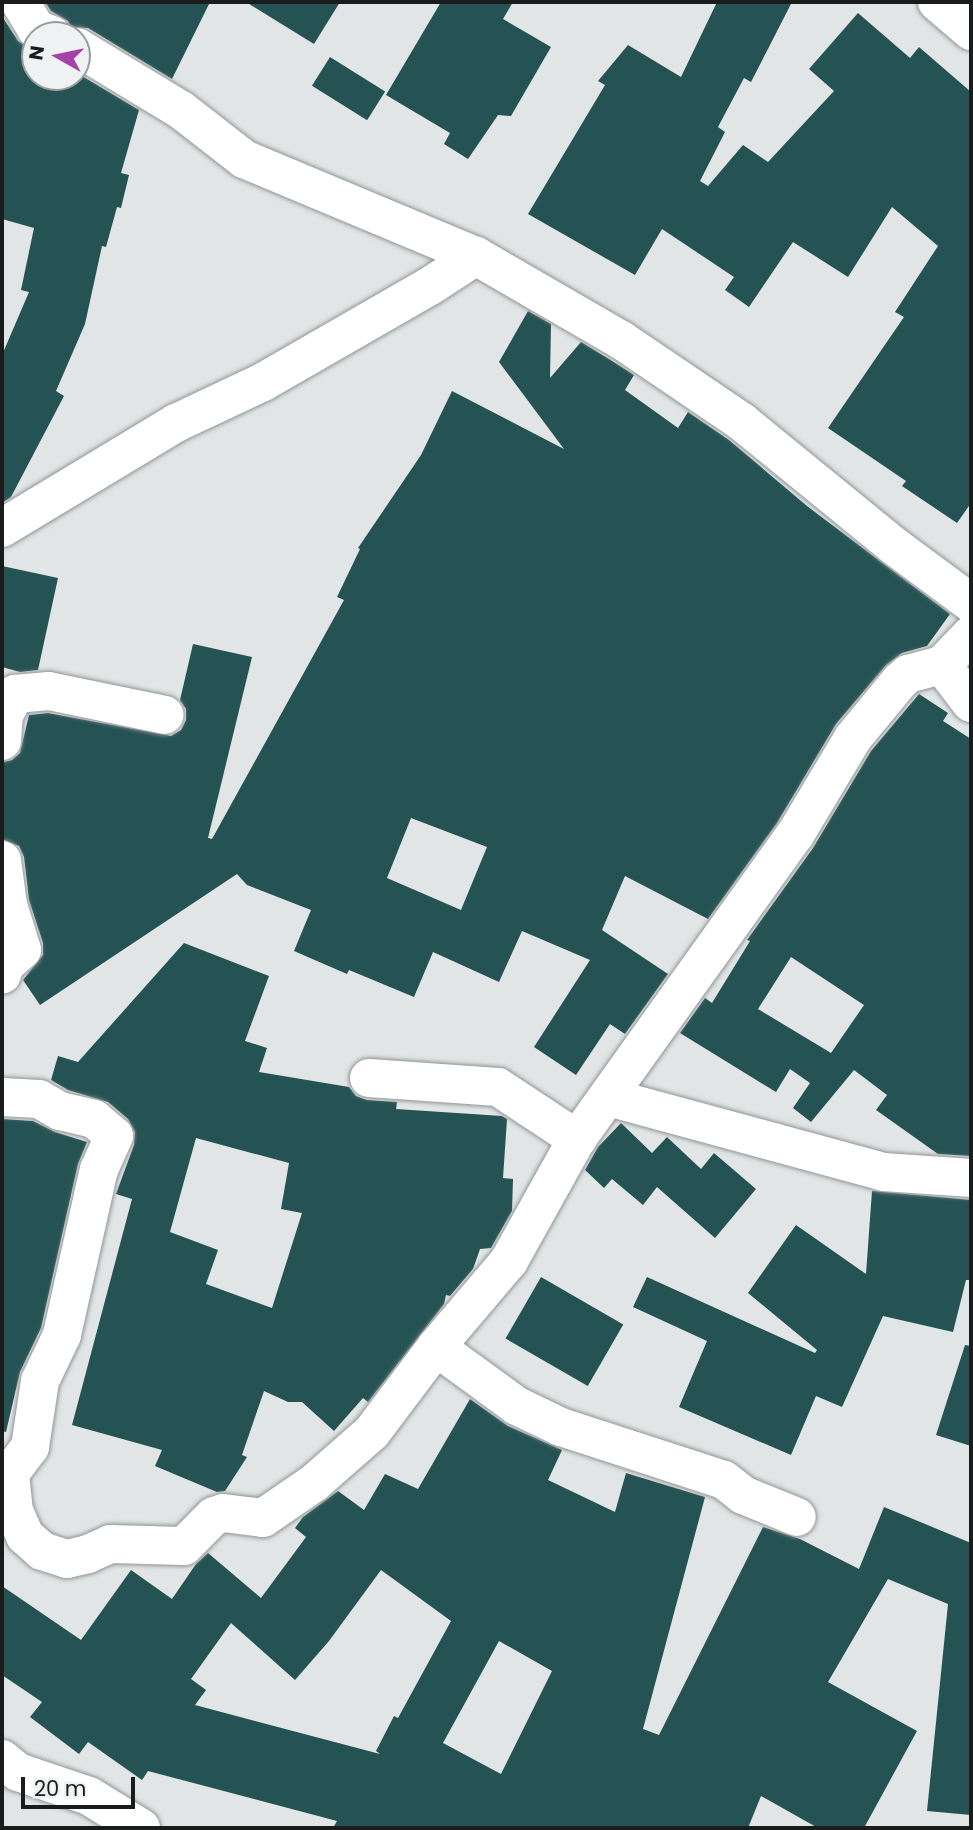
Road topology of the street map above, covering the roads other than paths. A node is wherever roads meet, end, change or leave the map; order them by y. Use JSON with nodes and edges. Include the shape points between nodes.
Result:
{"nodes":[{"id":1,"x":20,"y":2,"type":"edge"},
{"id":2,"x":937,"y":2,"type":"edge"},
{"id":3,"x":31,"y":21,"type":"edge"},
{"id":4,"x":971,"y":31,"type":"edge"},
{"id":5,"x":91,"y":55,"type":"edge"},
{"id":6,"x":477,"y":256,"type":"junction"},
{"id":7,"x":2,"y":528,"type":"edge"},
{"id":8,"x":971,"y":603,"type":"edge"},
{"id":9,"x":971,"y":635,"type":"edge"},
{"id":10,"x":942,"y":665,"type":"junction"},
{"id":11,"x":971,"y":703,"type":"edge"},
{"id":12,"x":165,"y":715,"type":"dead end"},
{"id":13,"x":2,"y":741,"type":"edge"},
{"id":14,"x":2,"y":860,"type":"edge"},
{"id":15,"x":2,"y":975,"type":"edge"},
{"id":16,"x":369,"y":1078,"type":"dead end"},
{"id":17,"x":2,"y":1097,"type":"edge"},
{"id":18,"x":608,"y":1097,"type":"junction"},
{"id":19,"x":577,"y":1139,"type":"junction"},
{"id":20,"x":971,"y":1178,"type":"edge"},
{"id":21,"x":436,"y":1347,"type":"junction"},
{"id":22,"x":797,"y":1517,"type":"dead end"},
{"id":23,"x":2,"y":1759,"type":"edge"},
{"id":24,"x":141,"y":1828,"type":"edge"}],
"edges":[{"from":1,"to":3,"type":"main road"},
{"from":2,"to":4,"type":"main road"},
{"from":5,"to":6,"type":"main road","via":[[181,110],[244,159]]},
{"from":6,"to":7,"type":"main road","via":[[263,383],[176,424]]},
{"from":6,"to":8,"type":"main road","via":[[621,340],[742,422]]},
{"from":9,"to":10,"type":"main road"},
{"from":10,"to":11,"type":"main road"},
{"from":10,"to":18,"type":"main road","via":[[908,674],[853,738],[795,835]]},
{"from":12,"to":13,"type":"main road","via":[[49,691],[15,694],[4,715]]},
{"from":14,"to":15,"type":"main road","via":[[8,905],[22,950],[5,965]]},
{"from":16,"to":19,"type":"main road","via":[[498,1087]]},
{"from":17,"to":21,"type":"main road","via":[[39,1099],[60,1111],[94,1119],[114,1136],[99,1169],[62,1335],[40,1381],[30,1447],[10,1474],[18,1521],[29,1542],[42,1551],[67,1559],[118,1543],[184,1546],[214,1516],[263,1518],[314,1483],[372,1432]]},
{"from":18,"to":19,"type":"main road"},
{"from":18,"to":20,"type":"main road","via":[[884,1171]]},
{"from":19,"to":21,"type":"main road","via":[[509,1261]]},
{"from":21,"to":22,"type":"main road","via":[[517,1406],[561,1427],[724,1480],[743,1495]]},
{"from":23,"to":24,"type":"main road","via":[[18,1772],[89,1796]]}]}
